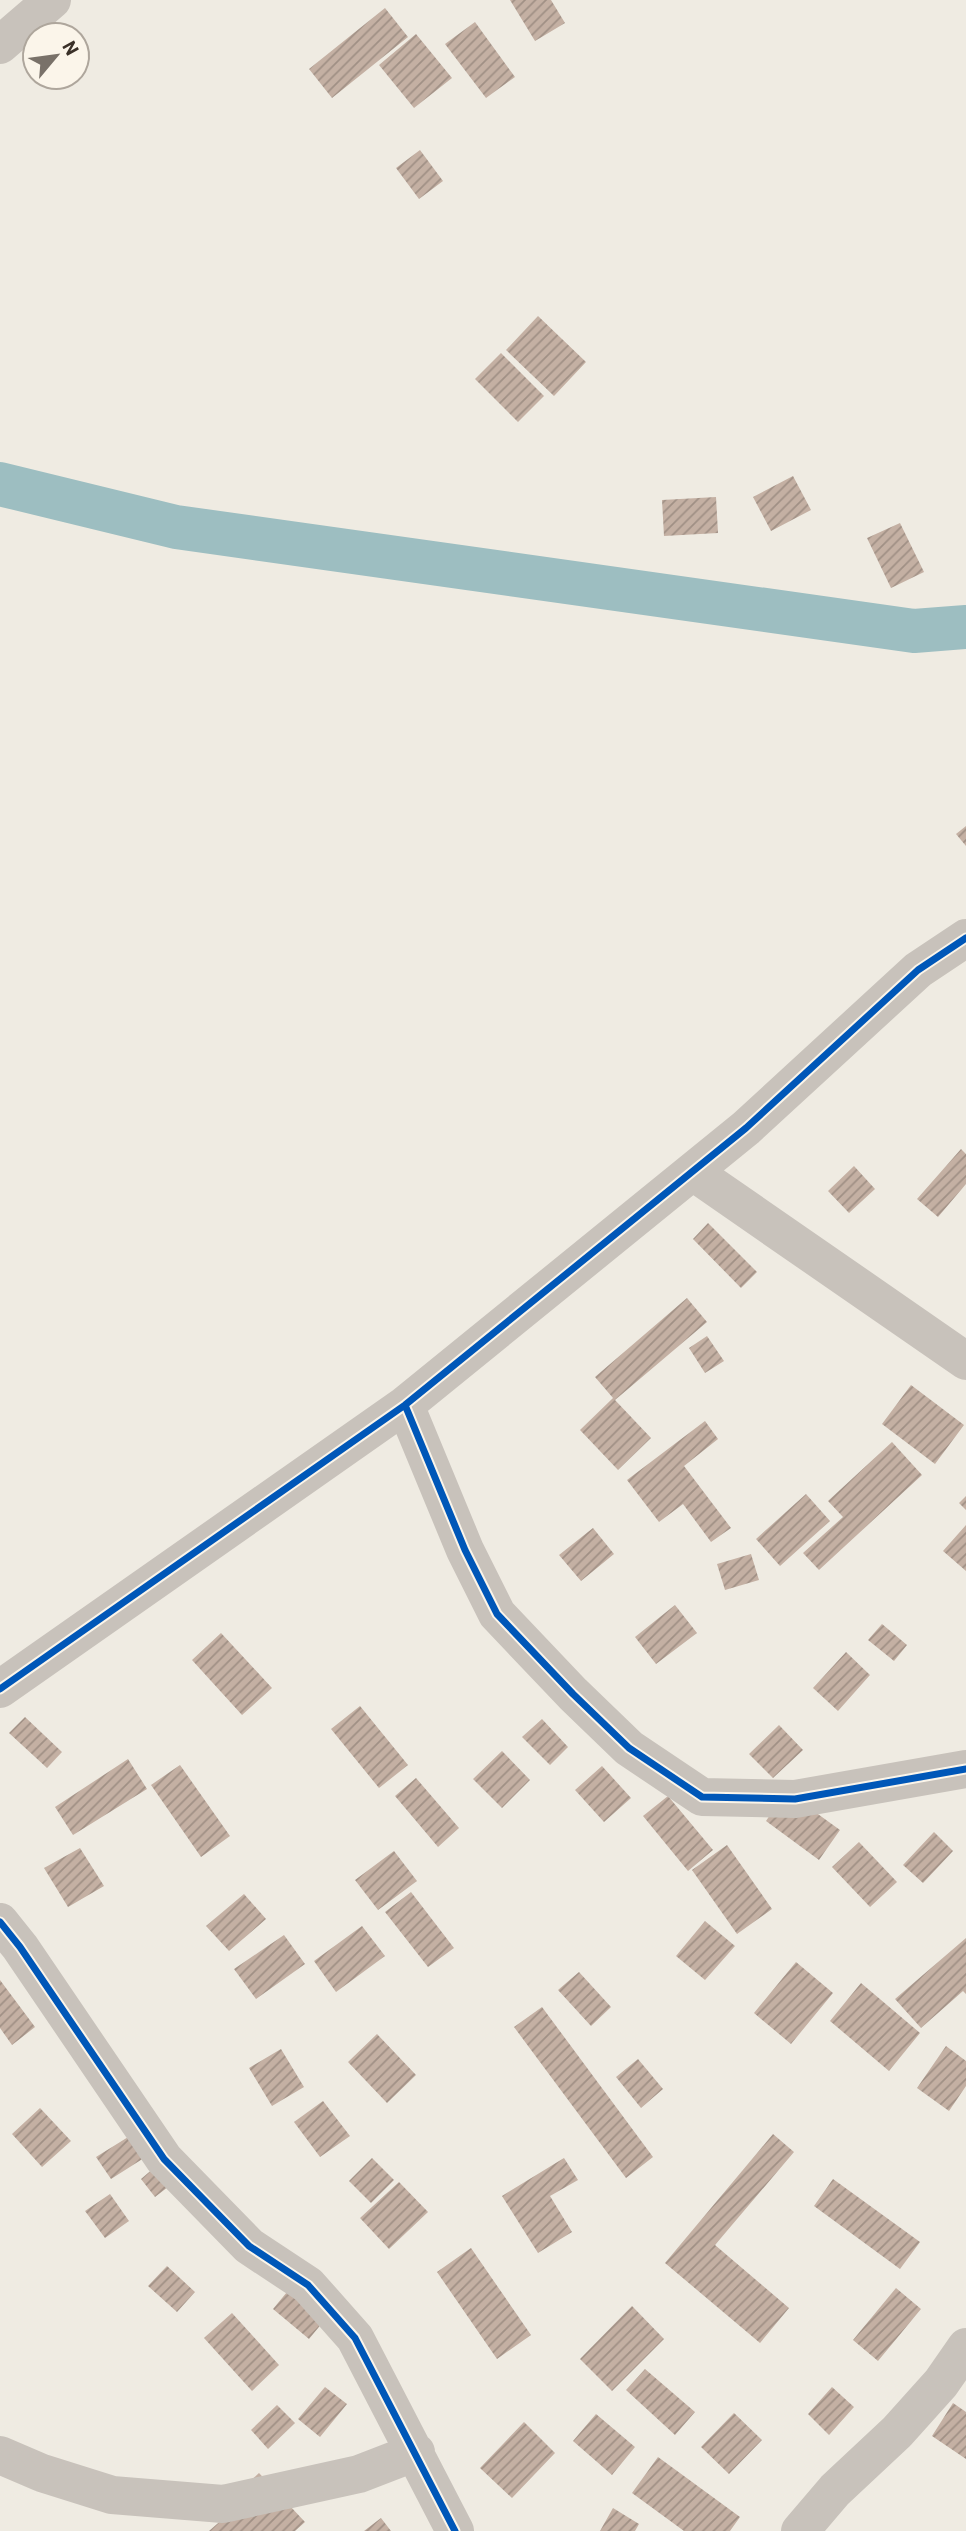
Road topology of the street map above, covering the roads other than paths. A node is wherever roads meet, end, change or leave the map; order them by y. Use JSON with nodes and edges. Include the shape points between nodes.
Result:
{"nodes":[{"id":1,"x":52,"y":0,"type":"edge"},
{"id":2,"x":0,"y":45,"type":"edge"},
{"id":3,"x":966,"y":938,"type":"edge"},
{"id":4,"x":693,"y":1172,"type":"junction"},
{"id":5,"x":966,"y":1361,"type":"edge"},
{"id":6,"x":405,"y":1405,"type":"junction"},
{"id":7,"x":0,"y":1689,"type":"edge"},
{"id":8,"x":966,"y":1769,"type":"edge"},
{"id":9,"x":0,"y":1922,"type":"edge"},
{"id":10,"x":966,"y":2347,"type":"edge"},
{"id":11,"x":416,"y":2452,"type":"junction"},
{"id":12,"x":0,"y":2455,"type":"edge"},
{"id":13,"x":455,"y":2531,"type":"edge"},
{"id":14,"x":800,"y":2531,"type":"edge"}],
"edges":[{"from":1,"to":2,"type":"street"},
{"from":3,"to":4,"type":"street","via":[[918,970]]},
{"from":4,"to":5,"type":"street"},
{"from":4,"to":6,"type":"street"},
{"from":6,"to":7,"type":"street"},
{"from":6,"to":8,"type":"street","via":[[465,1550],[497,1614],[629,1748],[702,1797],[795,1799]]},
{"from":9,"to":11,"type":"street","via":[[164,2159],[249,2246],[308,2285],[355,2338]]},
{"from":10,"to":14,"type":"street","via":[[941,2384]]},
{"from":11,"to":12,"type":"street","via":[[359,2474],[223,2504],[112,2495]]},
{"from":11,"to":13,"type":"street"}]}
